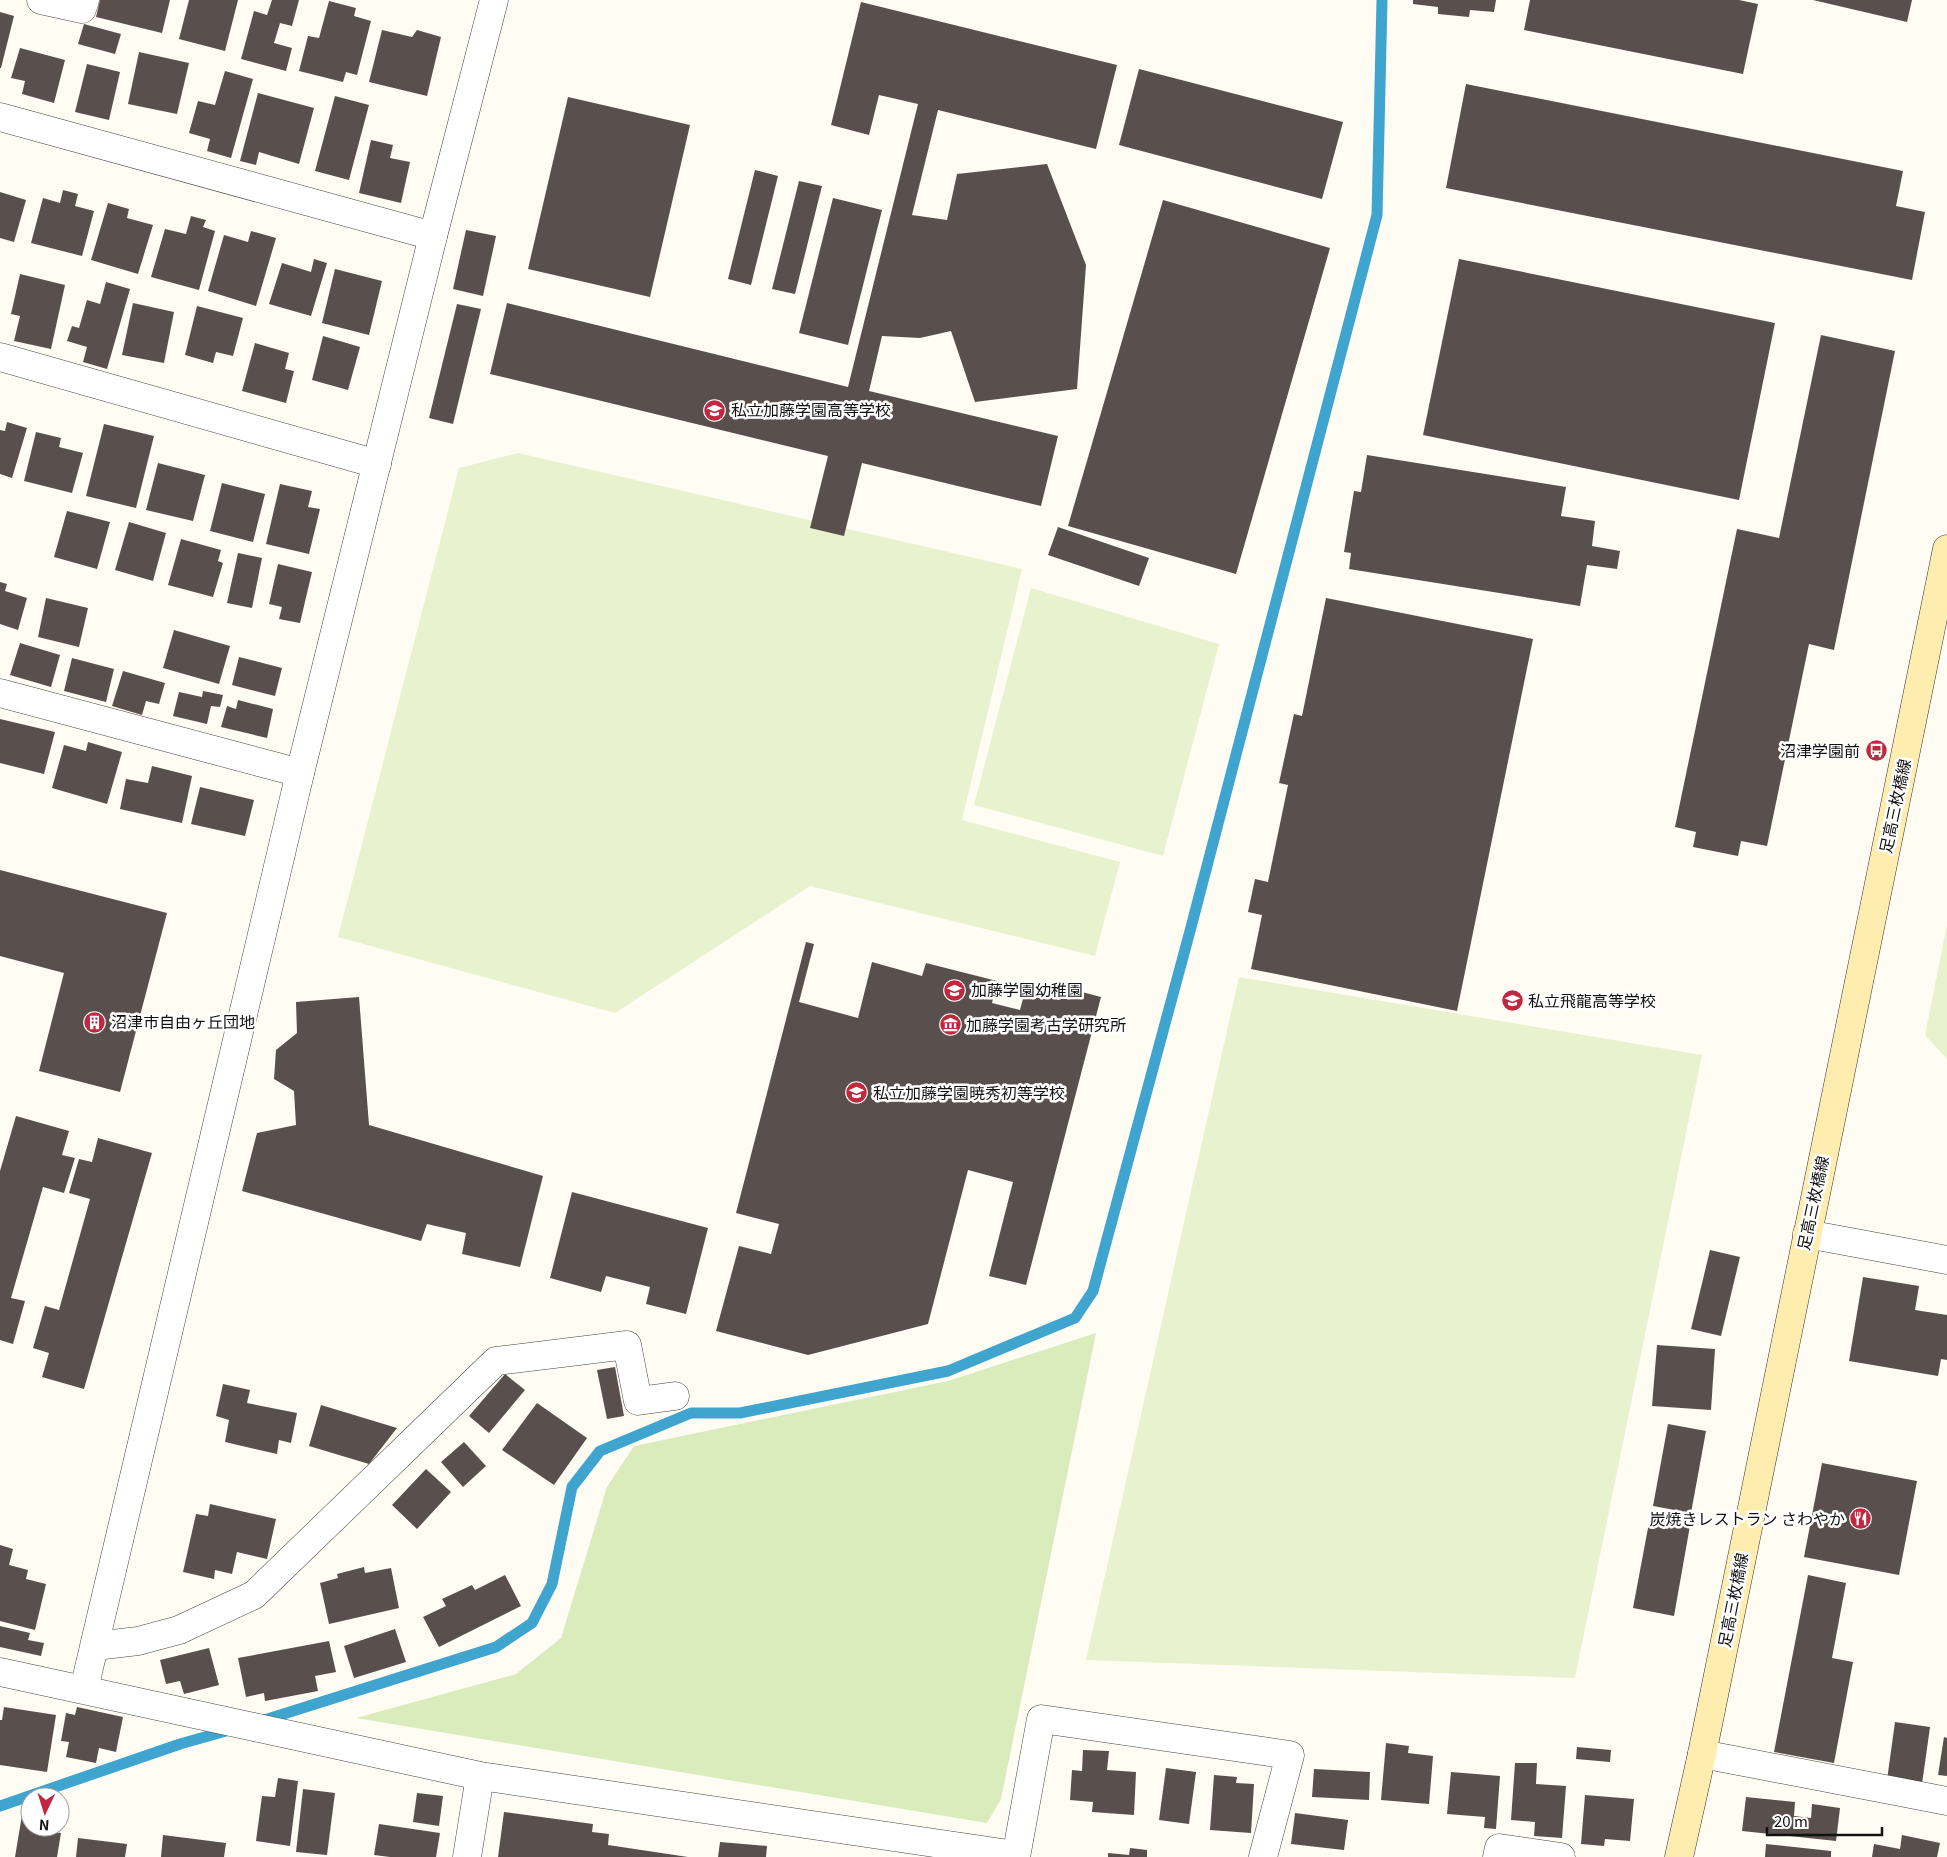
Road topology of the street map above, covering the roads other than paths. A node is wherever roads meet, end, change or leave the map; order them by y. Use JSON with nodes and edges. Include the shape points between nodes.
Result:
{"nodes":[{"id":1,"x":41,"y":0,"type":"edge"},
{"id":2,"x":85,"y":0,"type":"edge"},
{"id":3,"x":494,"y":0,"type":"edge"},
{"id":4,"x":0,"y":117,"type":"edge"},
{"id":5,"x":433,"y":236,"type":"junction"},
{"id":6,"x":0,"y":357,"type":"edge"},
{"id":7,"x":377,"y":464,"type":"junction"},
{"id":8,"x":1947,"y":549,"type":"edge"},
{"id":9,"x":0,"y":693,"type":"edge"},
{"id":10,"x":300,"y":774,"type":"junction"},
{"id":11,"x":1807,"y":1234,"type":"junction"},
{"id":12,"x":1947,"y":1260,"type":"edge"},
{"id":13,"x":675,"y":1396,"type":"dead end"},
{"id":14,"x":95,"y":1646,"type":"junction"},
{"id":15,"x":0,"y":1672,"type":"edge"},
{"id":16,"x":84,"y":1689,"type":"junction"},
{"id":17,"x":1702,"y":1754,"type":"junction"},
{"id":18,"x":480,"y":1776,"type":"junction"},
{"id":19,"x":1947,"y":1801,"type":"edge"},
{"id":20,"x":1016,"y":1856,"type":"edge"},
{"id":21,"x":467,"y":1857,"type":"edge"},
{"id":22,"x":1263,"y":1857,"type":"edge"},
{"id":23,"x":1497,"y":1857,"type":"edge"},
{"id":24,"x":1560,"y":1857,"type":"edge"},
{"id":25,"x":1679,"y":1857,"type":"edge"}],
"edges":[{"from":1,"to":2,"type":"street","via":[[82,10]]},
{"from":3,"to":5,"type":"street"},
{"from":4,"to":5,"type":"street"},
{"from":5,"to":7,"type":"street"},
{"from":6,"to":7,"type":"street"},
{"from":7,"to":10,"type":"street"},
{"from":8,"to":11,"type":"main road","name":"足高三枚橋線"},
{"from":9,"to":10,"type":"street"},
{"from":10,"to":14,"type":"street"},
{"from":11,"to":12,"type":"street"},
{"from":11,"to":17,"type":"main road","name":"足高三枚橋線"},
{"from":13,"to":14,"type":"street","via":[[638,1401],[627,1345],[496,1361],[254,1595],[179,1630],[138,1641]]},
{"from":14,"to":16,"type":"street"},
{"from":15,"to":16,"type":"street"},
{"from":16,"to":18,"type":"street"},
{"from":17,"to":19,"type":"street"},
{"from":17,"to":25,"type":"main road","name":"足高三枚橋線"},
{"from":18,"to":20,"type":"street"},
{"from":18,"to":21,"type":"street"},
{"from":20,"to":22,"type":"street","via":[[1041,1719],[1290,1755]]},
{"from":23,"to":24,"type":"street","via":[[1499,1848]]}]}
